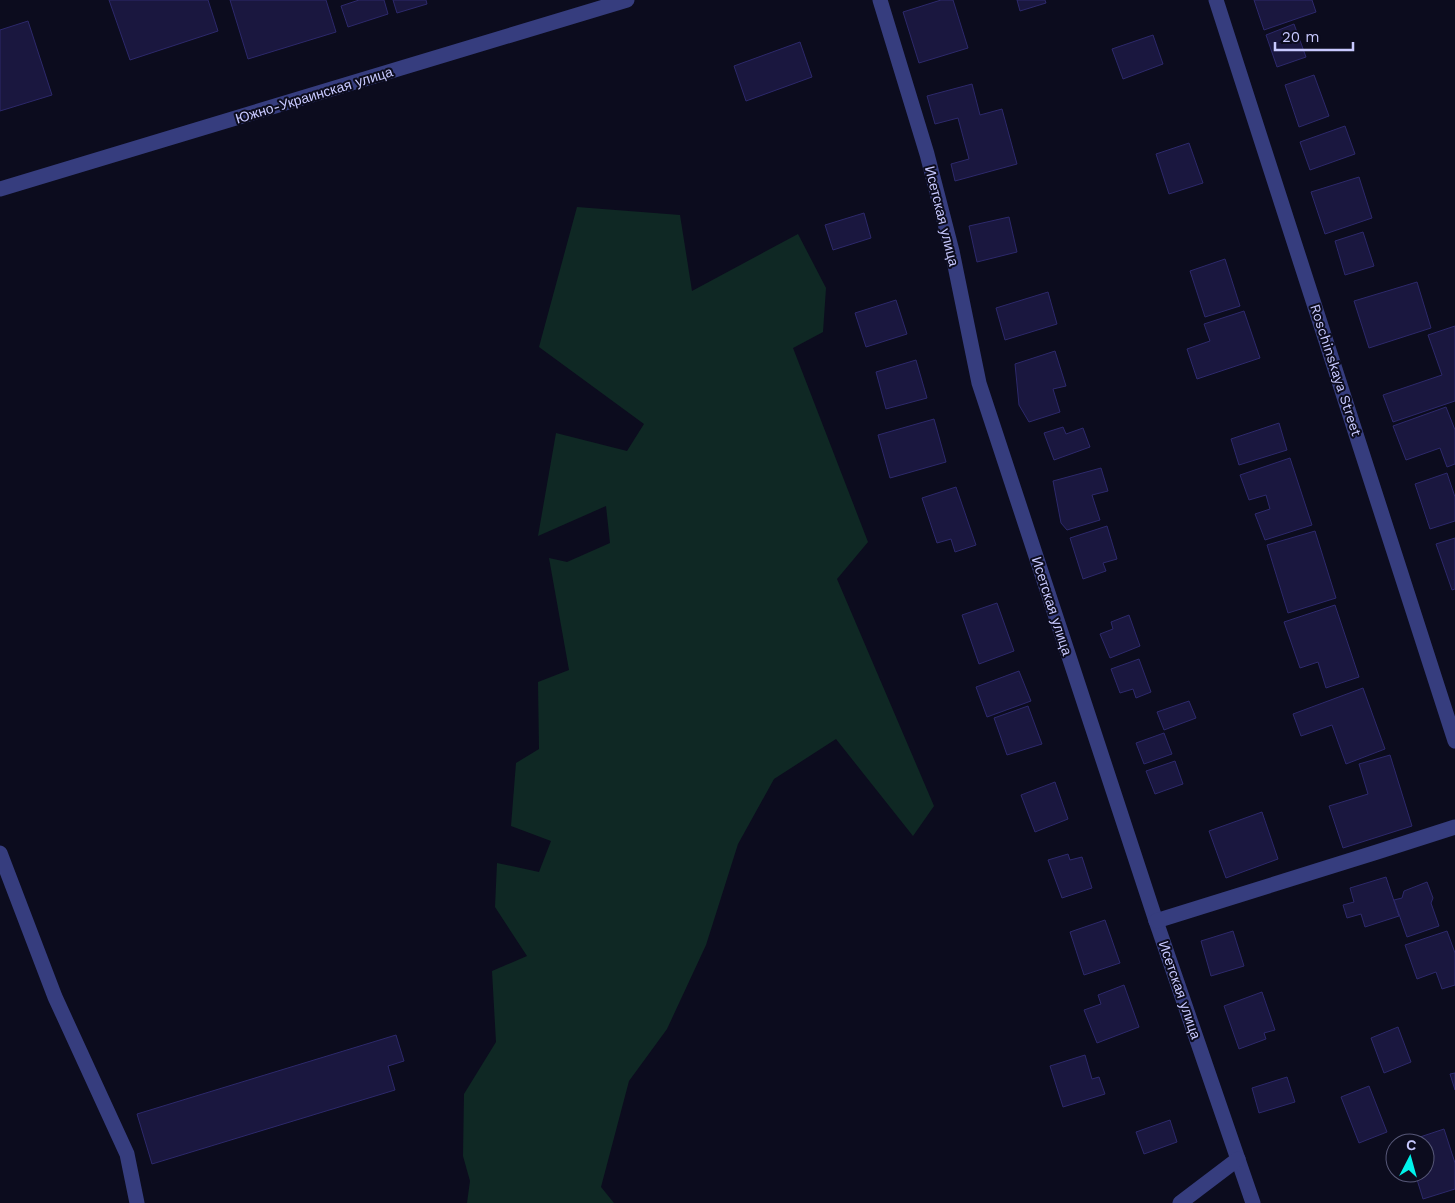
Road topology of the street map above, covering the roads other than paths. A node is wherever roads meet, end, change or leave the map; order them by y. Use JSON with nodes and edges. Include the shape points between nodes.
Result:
{"nodes":[{"id":1,"x":627,"y":0,"type":"edge"},
{"id":2,"x":880,"y":0,"type":"edge"},
{"id":3,"x":1216,"y":0,"type":"edge"},
{"id":4,"x":0,"y":190,"type":"edge"},
{"id":5,"x":1455,"y":741,"type":"edge"},
{"id":6,"x":1455,"y":827,"type":"edge"},
{"id":7,"x":0,"y":853,"type":"edge"},
{"id":8,"x":1156,"y":921,"type":"junction"},
{"id":9,"x":1238,"y":1159,"type":"junction"},
{"id":10,"x":138,"y":1203,"type":"edge"},
{"id":11,"x":1180,"y":1203,"type":"edge"},
{"id":12,"x":1253,"y":1203,"type":"edge"}],
"edges":[{"from":1,"to":4,"type":"street","name":"Южно-Украинская улица"},
{"from":2,"to":8,"type":"street","name":"Исетская улица","via":[[927,154],[952,251],[979,383]]},
{"from":3,"to":5,"type":"street","name":"Roschinskaya Street"},
{"from":6,"to":8,"type":"street"},
{"from":7,"to":10,"type":"street","via":[[55,997],[127,1154]]},
{"from":8,"to":9,"type":"street","name":"Исетская улица"},
{"from":9,"to":11,"type":"street"},
{"from":9,"to":12,"type":"street","name":"Исетская улица"}]}
